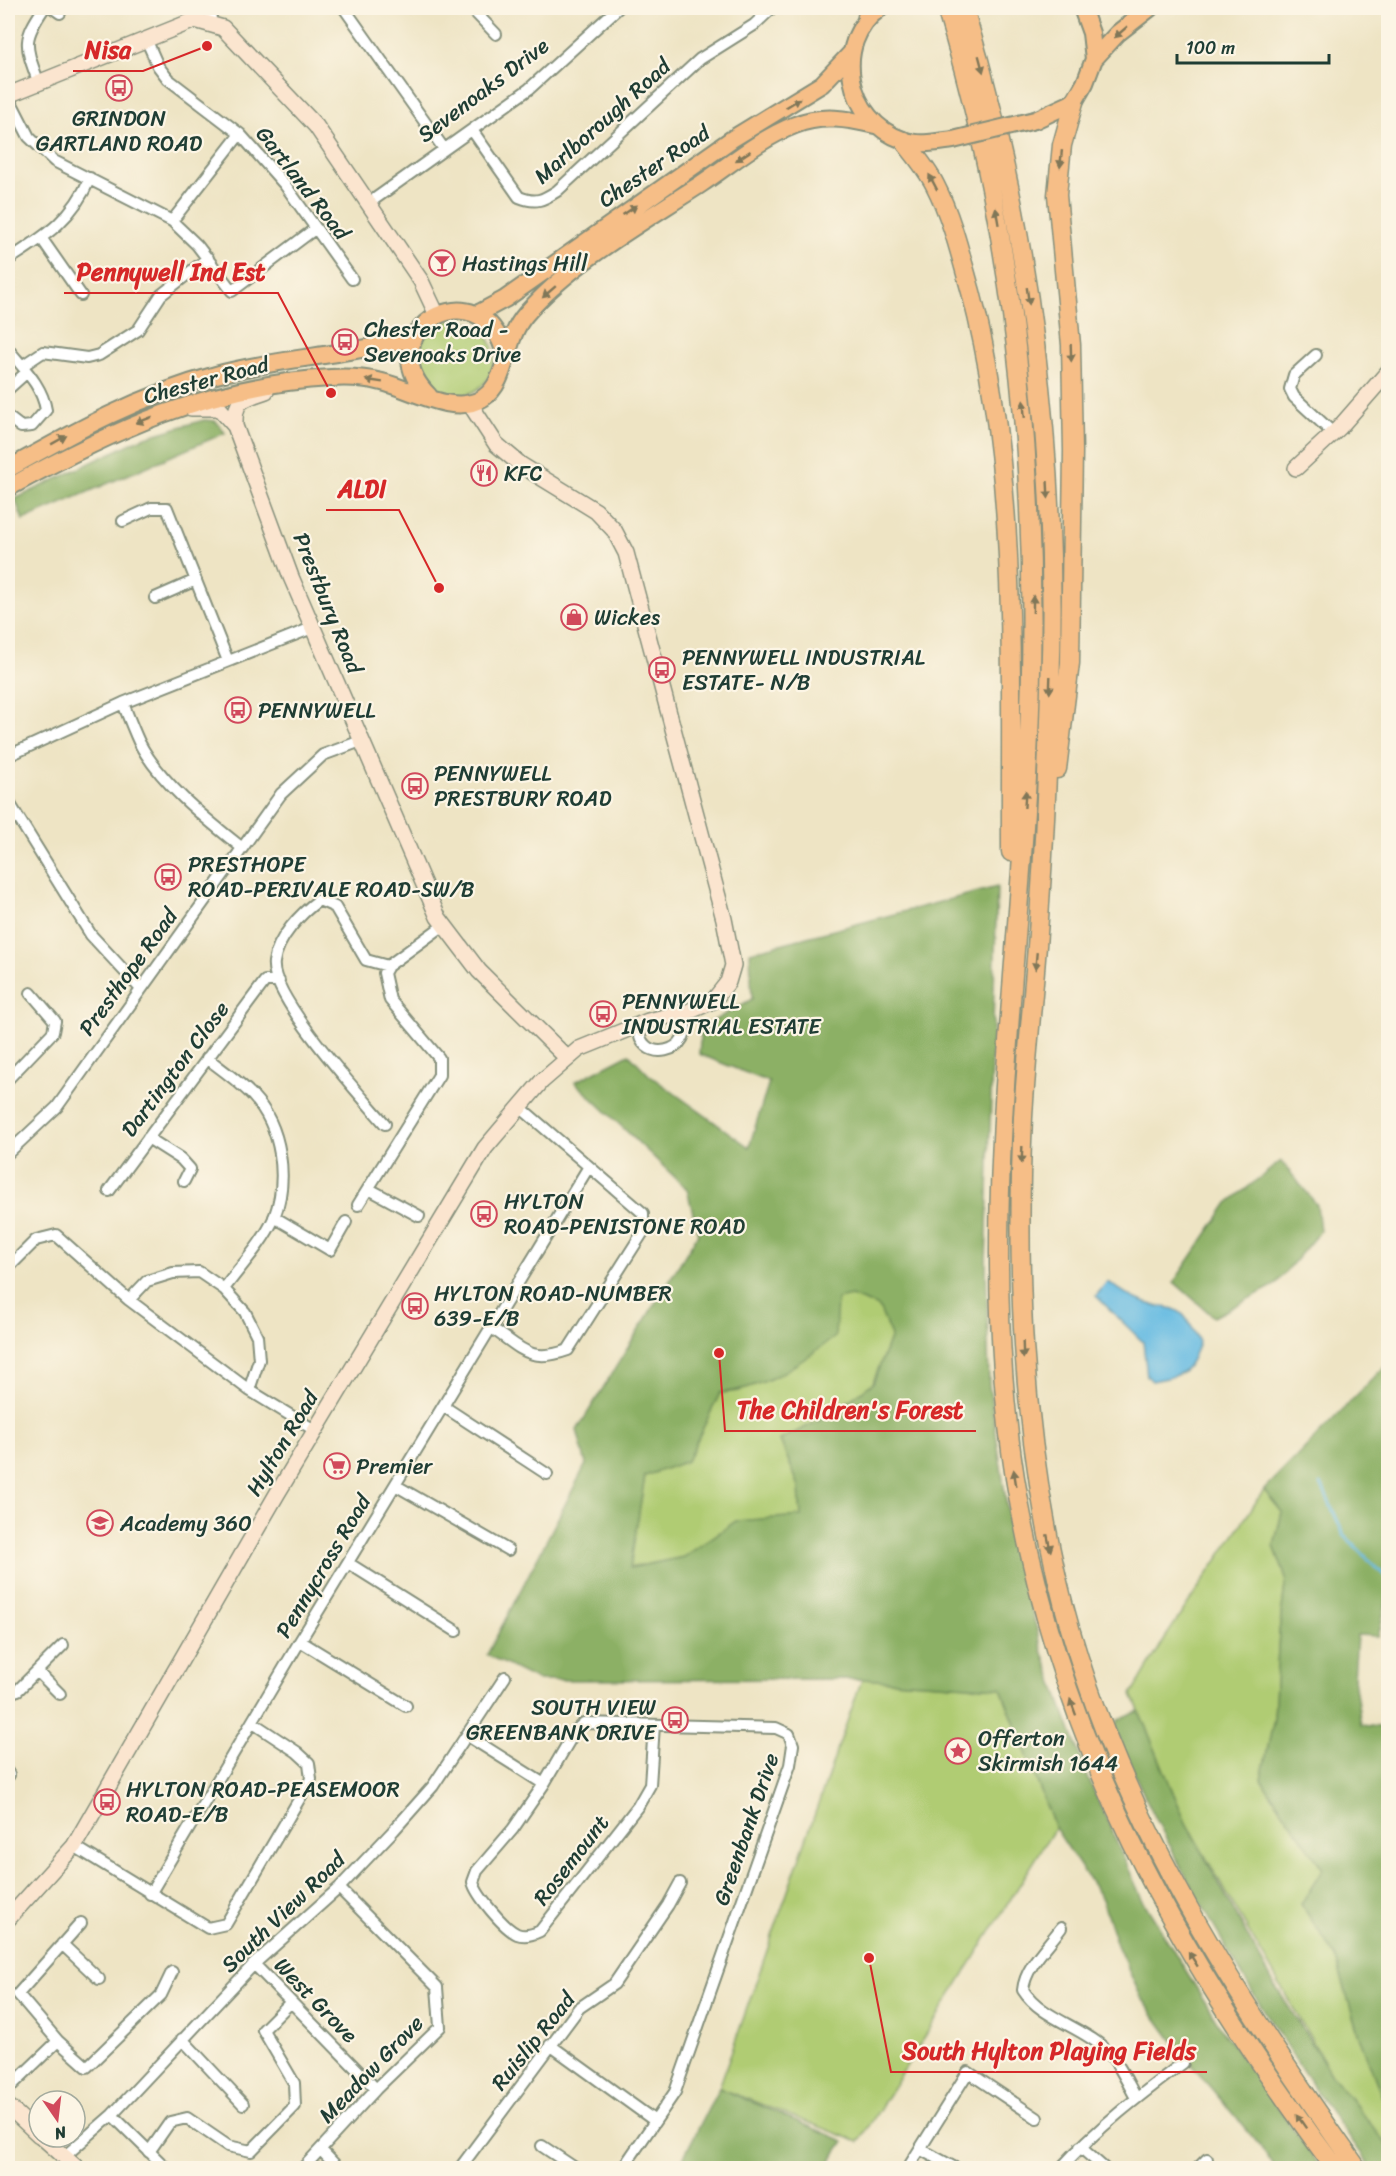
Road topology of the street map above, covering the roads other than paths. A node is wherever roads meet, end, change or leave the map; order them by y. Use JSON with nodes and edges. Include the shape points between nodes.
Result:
{"nodes":[{"id":1,"x":44,"y":8,"type":"edge"},
{"id":2,"x":344,"y":8,"type":"edge"},
{"id":3,"x":471,"y":8,"type":"edge"},
{"id":4,"x":618,"y":8,"type":"edge"},
{"id":5,"x":772,"y":8,"type":"edge"},
{"id":6,"x":946,"y":8,"type":"edge"},
{"id":7,"x":964,"y":8,"type":"edge"},
{"id":8,"x":1082,"y":8,"type":"edge"},
{"id":9,"x":1150,"y":8,"type":"edge"},
{"id":10,"x":872,"y":11,"type":"edge"},
{"id":11,"x":211,"y":15,"type":"edge"},
{"id":12,"x":496,"y":34,"type":"dead end"},
{"id":13,"x":146,"y":39,"type":"junction"},
{"id":14,"x":852,"y":52,"type":"junction"},
{"id":15,"x":1094,"y":59,"type":"junction"},
{"id":16,"x":38,"y":81,"type":"junction"},
{"id":17,"x":8,"y":95,"type":"edge"},
{"id":18,"x":1074,"y":102,"type":"junction"},
{"id":19,"x":875,"y":124,"type":"junction"},
{"id":20,"x":472,"y":130,"type":"junction"},
{"id":21,"x":240,"y":134,"type":"junction"},
{"id":22,"x":904,"y":141,"type":"junction"},
{"id":23,"x":444,"y":149,"type":"junction"},
{"id":24,"x":90,"y":177,"type":"junction"},
{"id":25,"x":369,"y":203,"type":"junction"},
{"id":26,"x":172,"y":221,"type":"junction"},
{"id":27,"x":316,"y":228,"type":"junction"},
{"id":28,"x":42,"y":238,"type":"junction"},
{"id":29,"x":208,"y":258,"type":"junction"},
{"id":30,"x":8,"y":260,"type":"edge"},
{"id":31,"x":352,"y":279,"type":"dead end"},
{"id":32,"x":81,"y":295,"type":"dead end"},
{"id":33,"x":477,"y":314,"type":"junction"},
{"id":34,"x":437,"y":315,"type":"junction"},
{"id":35,"x":414,"y":337,"type":"junction"},
{"id":36,"x":8,"y":349,"type":"edge"},
{"id":37,"x":505,"y":354,"type":"junction"},
{"id":38,"x":1316,"y":355,"type":"dead end"},
{"id":39,"x":24,"y":369,"type":"junction"},
{"id":40,"x":1389,"y":372,"type":"edge"},
{"id":41,"x":302,"y":380,"type":"junction"},
{"id":42,"x":8,"y":389,"type":"edge"},
{"id":43,"x":430,"y":397,"type":"junction"},
{"id":44,"x":470,"y":404,"type":"junction"},
{"id":45,"x":168,"y":411,"type":"junction"},
{"id":46,"x":8,"y":417,"type":"edge"},
{"id":47,"x":235,"y":426,"type":"junction"},
{"id":48,"x":1333,"y":433,"type":"junction"},
{"id":49,"x":1296,"y":468,"type":"dead end"},
{"id":50,"x":8,"y":469,"type":"edge"},
{"id":51,"x":8,"y":488,"type":"edge"},
{"id":52,"x":123,"y":521,"type":"dead end"},
{"id":53,"x":196,"y":580,"type":"junction"},
{"id":54,"x":155,"y":598,"type":"dead end"},
{"id":55,"x":312,"y":628,"type":"junction"},
{"id":56,"x":228,"y":662,"type":"junction"},
{"id":57,"x":123,"y":703,"type":"junction"},
{"id":58,"x":361,"y":741,"type":"junction"},
{"id":59,"x":8,"y":756,"type":"edge"},
{"id":60,"x":8,"y":801,"type":"edge"},
{"id":61,"x":241,"y":847,"type":"junction"},
{"id":62,"x":1040,"y":903,"type":"junction"},
{"id":63,"x":444,"y":926,"type":"junction"},
{"id":64,"x":388,"y":966,"type":"junction"},
{"id":65,"x":279,"y":981,"type":"junction"},
{"id":66,"x":1011,"y":983,"type":"junction"},
{"id":67,"x":140,"y":988,"type":"junction"},
{"id":68,"x":31,"y":993,"type":"dead end"},
{"id":69,"x":682,"y":1013,"type":"junction"},
{"id":70,"x":639,"y":1024,"type":"junction"},
{"id":71,"x":207,"y":1058,"type":"junction"},
{"id":72,"x":566,"y":1058,"type":"junction"},
{"id":73,"x":8,"y":1079,"type":"edge"},
{"id":74,"x":520,"y":1107,"type":"junction"},
{"id":75,"x":385,"y":1124,"type":"dead end"},
{"id":76,"x":148,"y":1138,"type":"junction"},
{"id":77,"x":8,"y":1153,"type":"edge"},
{"id":78,"x":588,"y":1168,"type":"junction"},
{"id":79,"x":184,"y":1181,"type":"dead end"},
{"id":80,"x":369,"y":1189,"type":"junction"},
{"id":81,"x":109,"y":1191,"type":"dead end"},
{"id":82,"x":358,"y":1204,"type":"dead end"},
{"id":83,"x":419,"y":1216,"type":"dead end"},
{"id":84,"x":274,"y":1217,"type":"junction"},
{"id":85,"x":346,"y":1222,"type":"dead end"},
{"id":86,"x":8,"y":1268,"type":"edge"},
{"id":87,"x":224,"y":1289,"type":"junction"},
{"id":88,"x":129,"y":1300,"type":"junction"},
{"id":89,"x":490,"y":1327,"type":"junction"},
{"id":90,"x":249,"y":1390,"type":"junction"},
{"id":91,"x":443,"y":1406,"type":"junction"},
{"id":92,"x":316,"y":1431,"type":"junction"},
{"id":93,"x":547,"y":1474,"type":"dead end"},
{"id":94,"x":395,"y":1485,"type":"junction"},
{"id":95,"x":508,"y":1550,"type":"dead end"},
{"id":96,"x":348,"y":1563,"type":"junction"},
{"id":97,"x":456,"y":1631,"type":"dead end"},
{"id":98,"x":300,"y":1641,"type":"junction"},
{"id":99,"x":63,"y":1645,"type":"dead end"},
{"id":100,"x":37,"y":1671,"type":"junction"},
{"id":101,"x":504,"y":1677,"type":"dead end"},
{"id":102,"x":8,"y":1694,"type":"edge"},
{"id":103,"x":60,"y":1694,"type":"dead end"},
{"id":104,"x":406,"y":1706,"type":"dead end"},
{"id":105,"x":253,"y":1723,"type":"junction"},
{"id":106,"x":654,"y":1725,"type":"junction"},
{"id":107,"x":468,"y":1736,"type":"junction"},
{"id":108,"x":544,"y":1784,"type":"junction"},
{"id":109,"x":74,"y":1846,"type":"junction"},
{"id":110,"x":473,"y":1882,"type":"joint"},
{"id":111,"x":680,"y":1883,"type":"dead end"},
{"id":112,"x":339,"y":1888,"type":"junction"},
{"id":113,"x":150,"y":1894,"type":"junction"},
{"id":114,"x":8,"y":1919,"type":"edge"},
{"id":115,"x":81,"y":1923,"type":"dead end"},
{"id":116,"x":1061,"y":1928,"type":"dead end"},
{"id":117,"x":62,"y":1944,"type":"junction"},
{"id":118,"x":254,"y":1964,"type":"junction"},
{"id":119,"x":172,"y":1972,"type":"dead end"},
{"id":120,"x":99,"y":1979,"type":"dead end"},
{"id":121,"x":291,"y":2002,"type":"junction"},
{"id":122,"x":182,"y":2039,"type":"junction"},
{"id":123,"x":58,"y":2041,"type":"junction"},
{"id":124,"x":550,"y":2045,"type":"junction"},
{"id":125,"x":1183,"y":2063,"type":"dead end"},
{"id":126,"x":8,"y":2089,"type":"edge"},
{"id":127,"x":376,"y":2089,"type":"junction"},
{"id":128,"x":1136,"y":2098,"type":"junction"},
{"id":129,"x":243,"y":2104,"type":"dead end"},
{"id":130,"x":8,"y":2106,"type":"edge"},
{"id":131,"x":111,"y":2115,"type":"junction"},
{"id":132,"x":1037,"y":2118,"type":"dead end"},
{"id":133,"x":655,"y":2121,"type":"junction"},
{"id":134,"x":27,"y":2124,"type":"edge"},
{"id":135,"x":542,"y":2146,"type":"dead end"},
{"id":136,"x":1080,"y":2147,"type":"junction"},
{"id":137,"x":56,"y":2149,"type":"edge"},
{"id":138,"x":920,"y":2149,"type":"junction"},
{"id":139,"x":321,"y":2150,"type":"junction"},
{"id":140,"x":149,"y":2152,"type":"junction"},
{"id":141,"x":65,"y":2156,"type":"junction"},
{"id":142,"x":1207,"y":2159,"type":"dead end"},
{"id":143,"x":77,"y":2169,"type":"edge"},
{"id":144,"x":166,"y":2169,"type":"edge"},
{"id":145,"x":303,"y":2169,"type":"edge"},
{"id":146,"x":338,"y":2169,"type":"edge"},
{"id":147,"x":460,"y":2169,"type":"edge"},
{"id":148,"x":575,"y":2169,"type":"edge"},
{"id":149,"x":623,"y":2169,"type":"edge"},
{"id":150,"x":908,"y":2169,"type":"edge"},
{"id":151,"x":955,"y":2169,"type":"edge"},
{"id":152,"x":1061,"y":2169,"type":"edge"},
{"id":153,"x":1104,"y":2169,"type":"edge"},
{"id":154,"x":1198,"y":2169,"type":"edge"},
{"id":155,"x":1335,"y":2169,"type":"edge"},
{"id":156,"x":1357,"y":2169,"type":"edge"}],
"edges":[{"from":1,"to":16,"type":"street","via":[[28,30],[27,52]]},
{"from":2,"to":23,"type":"street"},
{"from":3,"to":12,"type":"street"},
{"from":4,"to":20,"type":"street","name":"Sevenoaks Drive","via":[[529,89]]},
{"from":5,"to":20,"type":"street","name":"Marlborough Road","via":[[754,26],[700,59],[542,201],[519,197]]},
{"from":66,"to":6,"type":"highway","one_way":true,"via":[[1032,679],[1027,445],[1014,316],[994,201],[964,67]]},
{"from":7,"to":62,"type":"highway","one_way":true,"via":[[987,86],[1014,208],[1045,442],[1051,684]]},
{"from":8,"to":15,"type":"main road","via":[[1091,33]]},
{"from":9,"to":15,"type":"main road","one_way":true,"via":[[1118,33]]},
{"from":10,"to":14,"type":"main road"},
{"from":11,"to":13,"type":"street"},
{"from":11,"to":25,"type":"street","via":[[316,126]]},
{"from":13,"to":16,"type":"street"},
{"from":13,"to":21,"type":"street","name":"Gartland Road","via":[[168,79]]},
{"from":14,"to":19,"type":"main road","via":[[852,88]]},
{"from":33,"to":14,"type":"main road","name":"Chester Road","one_way":true,"via":[[732,140],[822,84]]},
{"from":15,"to":18,"type":"main road"},
{"from":16,"to":17,"type":"street"},
{"from":17,"to":24,"type":"street","via":[[29,137],[54,161]]},
{"from":18,"to":22,"type":"main road","bridge":true,"via":[[1035,120],[953,140]]},
{"from":18,"to":62,"type":"highway","one_way":true,"via":[[1062,145],[1057,195],[1071,345],[1074,451],[1070,663]]},
{"from":19,"to":22,"type":"main road"},
{"from":19,"to":37,"type":"main road","name":"Chester Road","one_way":true,"via":[[832,118],[778,132],[594,255],[524,315]]},
{"from":20,"to":23,"type":"street","name":"Sevenoaks Drive"},
{"from":21,"to":26,"type":"street"},
{"from":21,"to":27,"type":"street","name":"Gartland Road"},
{"from":66,"to":22,"type":"highway","one_way":true,"via":[[1005,494],[984,340],[960,249],[936,185]]},
{"from":23,"to":25,"type":"street","name":"Sevenoaks Drive"},
{"from":24,"to":26,"type":"street"},
{"from":24,"to":28,"type":"street","via":[[80,201]]},
{"from":25,"to":34,"type":"street","via":[[421,281]]},
{"from":26,"to":29,"type":"street"},
{"from":27,"to":29,"type":"street","via":[[232,291]]},
{"from":27,"to":31,"type":"street","name":"Gartland Road"},
{"from":28,"to":30,"type":"street"},
{"from":28,"to":32,"type":"street"},
{"from":29,"to":39,"type":"street","via":[[161,295],[138,330],[99,355],[87,358],[43,352]]},
{"from":33,"to":34,"type":"main road","via":[[452,310]]},
{"from":33,"to":37,"type":"main road","via":[[501,337]]},
{"from":34,"to":35,"type":"main road","name":"Chester Road","via":[[424,322]]},
{"from":35,"to":43,"type":"main road","via":[[410,363],[418,385]]},
{"from":50,"to":35,"type":"main road","name":"Chester Road","one_way":true,"via":[[105,415],[159,393],[218,375],[370,350]]},
{"from":36,"to":39,"type":"street"},
{"from":37,"to":44,"type":"main road","name":"Chester Road","via":[[502,374],[492,391]]},
{"from":38,"to":48,"type":"street","via":[[1294,375],[1290,389]]},
{"from":39,"to":42,"type":"street"},
{"from":39,"to":46,"type":"street","via":[[44,397],[46,410],[32,426],[21,427]]},
{"from":40,"to":48,"type":"street"},
{"from":43,"to":41,"type":"main road","name":"Chester Road","one_way":true,"via":[[380,382]]},
{"from":41,"to":45,"type":"main road","name":"Chester Road","via":[[241,389]]},
{"from":41,"to":47,"type":"street","via":[[244,399],[235,411]]},
{"from":43,"to":44,"type":"main road","name":"Chester Road","via":[[441,403]]},
{"from":44,"to":69,"type":"street","name":"Hylton Road","via":[[496,444],[520,465],[596,511],[614,530],[626,553],[732,951],[728,982],[713,1001]]},
{"from":45,"to":47,"type":"street","name":"Prestbury Road","via":[[219,408]]},
{"from":45,"to":51,"type":"main road","name":"Chester Road","one_way":true,"via":[[112,433]]},
{"from":47,"to":55,"type":"street","name":"Prestbury Road"},
{"from":48,"to":49,"type":"street"},
{"from":52,"to":53,"type":"street","via":[[151,508],[167,508]]},
{"from":53,"to":54,"type":"street"},
{"from":53,"to":56,"type":"street"},
{"from":55,"to":56,"type":"street"},
{"from":55,"to":58,"type":"street","name":"Prestbury Road"},
{"from":56,"to":57,"type":"street"},
{"from":57,"to":59,"type":"street"},
{"from":57,"to":61,"type":"street","via":[[140,743],[168,781],[195,811]]},
{"from":58,"to":61,"type":"street","name":"Presthope Road","via":[[323,755],[281,794]]},
{"from":58,"to":63,"type":"street","name":"Prestbury Road"},
{"from":60,"to":67,"type":"street","via":[[91,935]]},
{"from":61,"to":67,"type":"street","name":"Presthope Road"},
{"from":62,"to":156,"type":"highway","one_way":true,"via":[[1023,1112],[1020,1280],[1029,1419],[1058,1585],[1111,1751],[1153,1844],[1249,2011]]},
{"from":63,"to":64,"type":"street"},
{"from":63,"to":72,"type":"street","name":"Prestbury Road","via":[[479,971]]},
{"from":64,"to":65,"type":"street","via":[[366,960],[335,906],[320,900],[304,911],[279,946],[273,964]]},
{"from":64,"to":80,"type":"street","via":[[384,973],[390,1000],[439,1058],[439,1075]]},
{"from":65,"to":71,"type":"street","name":"Dartington Close","via":[[265,981]]},
{"from":65,"to":75,"type":"street","via":[[318,1046]]},
{"from":155,"to":66,"type":"highway","one_way":true,"via":[[1241,2036],[1168,1918],[1086,1744],[1050,1637],[1015,1477],[1002,1362],[999,1226]]},
{"from":67,"to":77,"type":"street","name":"Presthope Road","via":[[57,1107]]},
{"from":68,"to":73,"type":"street","via":[[55,1021],[53,1032]]},
{"from":69,"to":70,"type":"street","name":"Hylton Road"},
{"from":69,"to":70,"type":"street","via":[[684,1036],[680,1043],[665,1051],[649,1048],[642,1042]]},
{"from":70,"to":72,"type":"street","name":"Hylton Road"},
{"from":71,"to":76,"type":"street","name":"Dartington Close"},
{"from":71,"to":84,"type":"street","via":[[254,1097],[274,1131],[282,1171]]},
{"from":72,"to":74,"type":"street","name":"Hylton Road"},
{"from":74,"to":78,"type":"street"},
{"from":74,"to":92,"type":"street","name":"Hylton Road","via":[[485,1148]]},
{"from":76,"to":79,"type":"street","via":[[190,1169]]},
{"from":76,"to":81,"type":"street","name":"Dartington Close"},
{"from":78,"to":89,"type":"street","name":"Pennycross Road"},
{"from":78,"to":89,"type":"street","via":[[643,1213],[643,1232],[568,1350],[547,1358],[534,1356]]},
{"from":80,"to":82,"type":"street"},
{"from":80,"to":83,"type":"street"},
{"from":84,"to":85,"type":"street","via":[[330,1250]]},
{"from":84,"to":87,"type":"street"},
{"from":86,"to":88,"type":"street","via":[[36,1240],[56,1235]]},
{"from":87,"to":88,"type":"street","via":[[199,1272],[172,1273],[147,1281]]},
{"from":87,"to":90,"type":"street","via":[[245,1312],[257,1336],[259,1360]]},
{"from":88,"to":90,"type":"street"},
{"from":89,"to":91,"type":"street","name":"Pennycross Road"},
{"from":90,"to":92,"type":"street"},
{"from":91,"to":93,"type":"street"},
{"from":91,"to":94,"type":"street","name":"Pennycross Road"},
{"from":92,"to":109,"type":"street","name":"Hylton Road"},
{"from":94,"to":95,"type":"street"},
{"from":94,"to":96,"type":"street","name":"Pennycross Road"},
{"from":96,"to":97,"type":"street"},
{"from":96,"to":98,"type":"street","name":"Pennycross Road"},
{"from":98,"to":104,"type":"street"},
{"from":98,"to":105,"type":"street","name":"Pennycross Road"},
{"from":99,"to":100,"type":"street"},
{"from":100,"to":102,"type":"street","via":[[18,1690]]},
{"from":100,"to":103,"type":"street"},
{"from":101,"to":107,"type":"street","name":"South View Road"},
{"from":105,"to":113,"type":"street","name":"Pennycross Road"},
{"from":105,"to":113,"type":"street","via":[[309,1763],[311,1779],[226,1924],[208,1928]]},
{"from":106,"to":108,"type":"street","name":"Greenbank Drive","via":[[584,1723],[575,1731]]},
{"from":106,"to":110,"type":"street","name":"Rosemount","via":[[650,1785],[638,1806],[540,1931],[531,1935],[514,1933],[480,1898]]},
{"from":106,"to":133,"type":"street","name":"Greenbank Drive","via":[[776,1728],[789,1734],[793,1745],[790,1765],[675,2092]]},
{"from":107,"to":108,"type":"street"},
{"from":107,"to":112,"type":"street","name":"South View Road","via":[[434,1786]]},
{"from":108,"to":110,"type":"street","name":"Greenbank Drive","via":[[477,1871]]},
{"from":109,"to":113,"type":"street"},
{"from":109,"to":114,"type":"street","name":"Hylton Road"},
{"from":111,"to":124,"type":"street","name":"Ruislip Road","via":[[614,1984],[579,2008]]},
{"from":112,"to":118,"type":"street","name":"South View Road"},
{"from":112,"to":127,"type":"street","name":"Meadow Grove","via":[[437,1987],[440,2027]]},
{"from":115,"to":117,"type":"street"},
{"from":116,"to":128,"type":"street","via":[[1030,1970],[1023,1990],[1036,2005],[1102,2047],[1114,2059]]},
{"from":117,"to":120,"type":"street"},
{"from":117,"to":123,"type":"street","via":[[18,1994]]},
{"from":118,"to":121,"type":"street","name":"West Grove"},
{"from":118,"to":122,"type":"street","name":"South View Road"},
{"from":119,"to":123,"type":"street","via":[[161,1995],[87,2067]]},
{"from":121,"to":127,"type":"street","name":"West Grove"},
{"from":121,"to":140,"type":"street","via":[[263,2030],[294,2082],[295,2106],[251,2151],[228,2146],[187,2118],[170,2122]]},
{"from":122,"to":129,"type":"street"},
{"from":122,"to":131,"type":"street","name":"South View Road"},
{"from":123,"to":126,"type":"street"},
{"from":124,"to":133,"type":"street"},
{"from":124,"to":147,"type":"street","name":"Ruislip Road"},
{"from":125,"to":128,"type":"street"},
{"from":127,"to":139,"type":"street","name":"Meadow Grove"},
{"from":128,"to":136,"type":"street"},
{"from":130,"to":134,"type":"street"},
{"from":131,"to":140,"type":"street"},
{"from":131,"to":141,"type":"street","name":"South View Road"},
{"from":132,"to":138,"type":"street","via":[[968,2072]]},
{"from":133,"to":149,"type":"street","name":"Greenbank Drive"},
{"from":135,"to":148,"type":"street"},
{"from":136,"to":152,"type":"street"},
{"from":136,"to":153,"type":"street"},
{"from":137,"to":141,"type":"street"},
{"from":138,"to":150,"type":"street"},
{"from":138,"to":151,"type":"street"},
{"from":139,"to":145,"type":"street","name":"Meadow Grove"},
{"from":139,"to":146,"type":"street"},
{"from":140,"to":144,"type":"street"},
{"from":141,"to":143,"type":"street"},
{"from":142,"to":154,"type":"street"}]}
